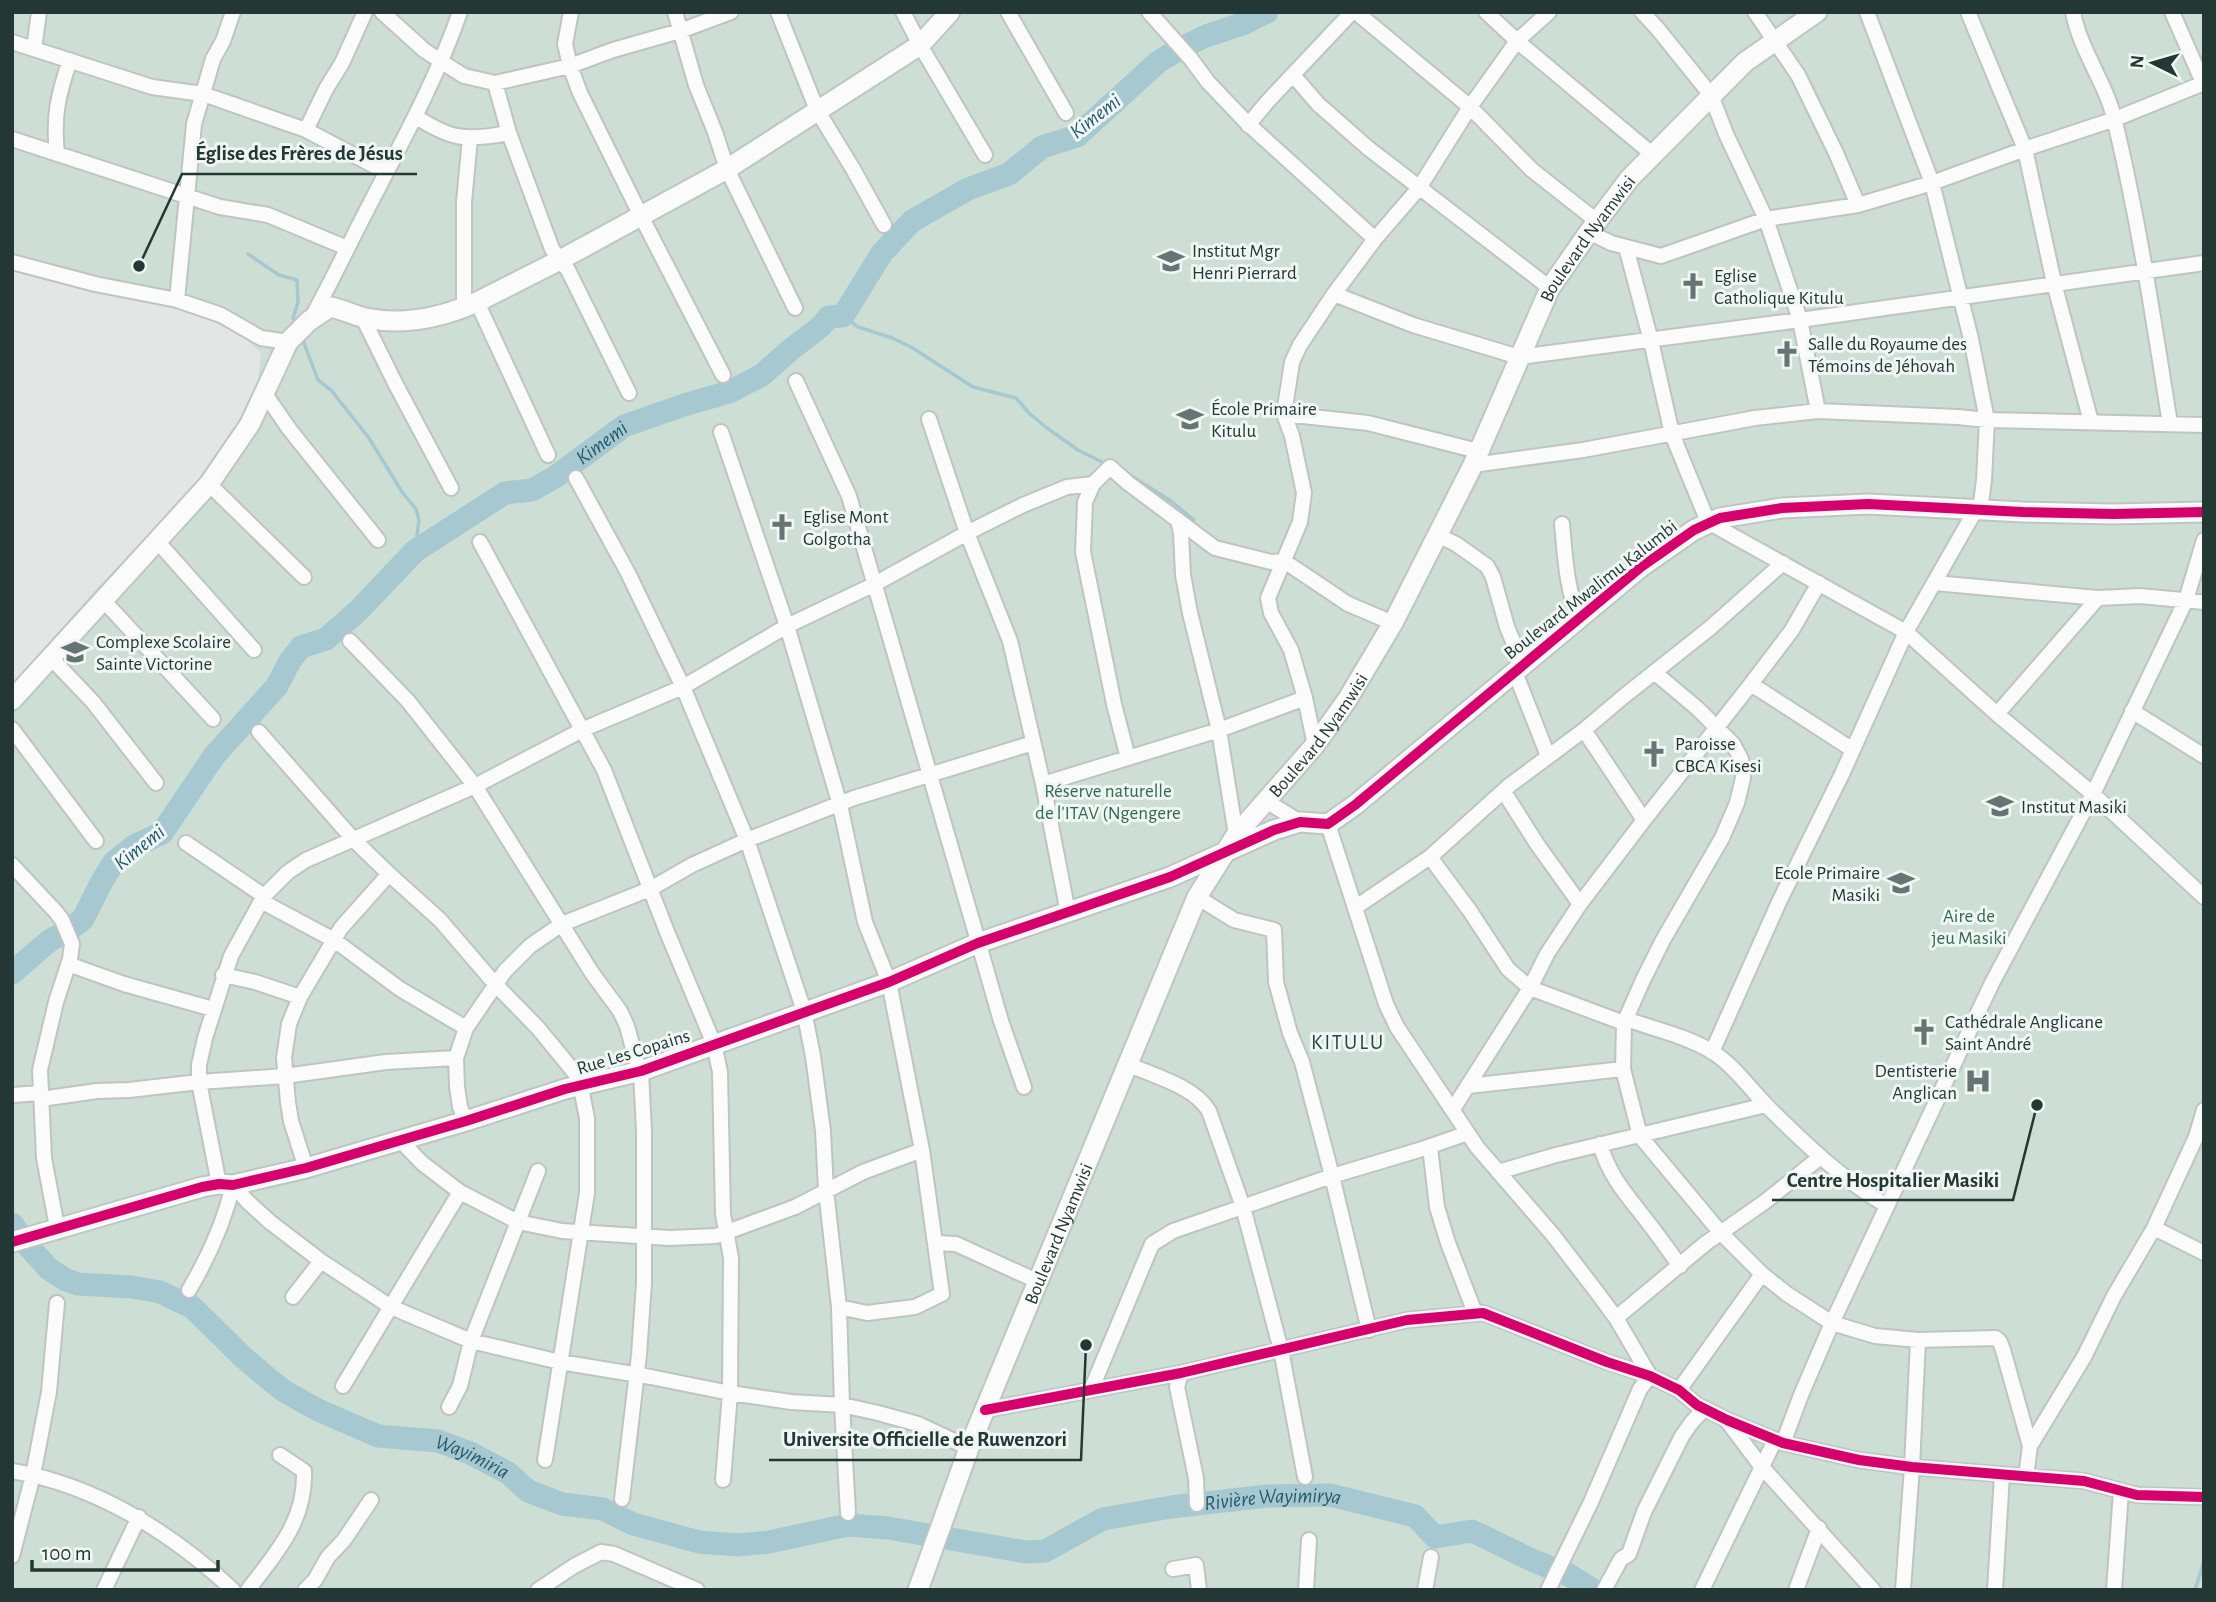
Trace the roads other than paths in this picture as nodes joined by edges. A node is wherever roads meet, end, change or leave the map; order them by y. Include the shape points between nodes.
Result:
1 (38, 12) edge
2 (233, 12) edge
3 (365, 12) edge
4 (382, 12) edge
5 (460, 12) edge
6 (571, 12) edge
7 (676, 12) edge
8 (730, 12) edge
9 (778, 12) edge
10 (903, 12) edge
11 (950, 12) edge
12 (1008, 12) edge
13 (1149, 12) edge
14 (1354, 12) edge
15 (1486, 12) edge
16 (1549, 12) edge
17 (1642, 12) edge
18 (1755, 12) edge
19 (1817, 12) edge
20 (1867, 12) edge
21 (1968, 12) edge
22 (2073, 12) edge
23 (2172, 12) edge
24 (680, 31) junction
25 (1775, 40) junction
26 (1517, 41) junction
27 (12, 42) edge
28 (920, 45) junction
29 (34, 49) junction
30 (70, 60) junction
31 (442, 62) junction
32 (570, 66) junction
33 (1293, 75) junction
34 (495, 83) junction
35 (2204, 83) edge
36 (203, 94) junction
37 (1712, 95) junction
38 (1470, 107) junction
39 (817, 110) junction
40 (1066, 113) dead end
41 (415, 116) junction
42 (2115, 119) junction
43 (1248, 125) junction
44 (306, 131) junction
45 (509, 133) junction
46 (470, 138) junction
47 (12, 139) edge
48 (2025, 149) junction
49 (57, 153) junction
50 (1652, 154) junction
51 (985, 155) dead end
52 (727, 169) junction
53 (386, 172) junction
54 (1932, 183) junction
55 (1419, 188) junction
56 (188, 197) junction
57 (1858, 205) junction
58 (641, 216) junction
59 (1766, 219) junction
60 (884, 225) dead end
61 (1594, 227) junction
62 (1375, 239) junction
63 (1626, 247) junction
64 (346, 248) junction
65 (560, 260) junction
66 (12, 262) edge
67 (2204, 263) edge
68 (2146, 272) junction
69 (2054, 283) junction
70 (1550, 288) junction
71 (1334, 294) junction
72 (1961, 296) junction
73 (177, 300) junction
74 (471, 305) junction
75 (795, 309) dead end
76 (363, 318) junction
77 (1800, 320) junction
78 (309, 321) junction
79 (1651, 341) junction
80 (288, 342) junction
81 (1519, 357) junction
82 (723, 375) dead end
83 (796, 381) dead end
84 (629, 393) dead end
85 (265, 394) junction
86 (1818, 411) junction
87 (1284, 414) junction
88 (929, 419) dead end
89 (1987, 420) junction
90 (2091, 422) junction
91 (2170, 424) junction
92 (2204, 425) edge
93 (721, 432) dead end
94 (1672, 434) junction
95 (548, 455) dead end
96 (1476, 458) junction
97 (576, 478) dead end
98 (209, 484) junction
99 (1093, 484) junction
100 (451, 488) dead end
101 (1978, 511) junction
102 (2204, 512) edge
103 (1178, 520) junction
104 (1708, 523) junction
105 (1562, 524) dead end
106 (967, 533) junction
107 (1439, 536) junction
108 (378, 540) dead end
109 (2204, 540) edge
110 (157, 541) junction
111 (480, 542) dead end
112 (1284, 561) junction
113 (1783, 563) junction
114 (304, 577) dead end
115 (1819, 583) junction
116 (1935, 583) junction
117 (873, 585) junction
118 (2098, 598) junction
119 (2186, 600) junction
120 (104, 601) junction
121 (2204, 602) edge
122 (1580, 618) junction
123 (1393, 624) junction
124 (787, 626) junction
125 (1906, 632) junction
126 (350, 641) dead end
127 (254, 650) dead end
128 (52, 659) junction
129 (1519, 669) junction
130 (1654, 672) junction
131 (1751, 684) junction
132 (683, 687) junction
133 (1305, 698) junction
134 (12, 700) edge
135 (2132, 711) junction
136 (1997, 714) junction
137 (213, 719) dead end
138 (1717, 727) junction
139 (12, 729) edge
140 (584, 729) junction
141 (1219, 730) junction
142 (1584, 730) junction
143 (259, 732) dead end
144 (1033, 743) junction
145 (1315, 744) junction
146 (1853, 750) junction
147 (1548, 756) junction
148 (2204, 756) edge
149 (1128, 758) junction
150 (929, 776) junction
151 (156, 783) dead end
152 (1043, 784) junction
153 (475, 786) junction
154 (1504, 792) junction
155 (2093, 794) junction
156 (1266, 800) junction
157 (840, 804) junction
158 (1644, 820) junction
159 (1300, 822) junction
160 (1328, 824) junction
161 (1236, 835) junction
162 (353, 839) junction
163 (747, 840) junction
164 (96, 841) dead end
165 (186, 844) dead end
166 (1222, 855) junction
167 (1430, 857) junction
168 (12, 865) edge
169 (389, 874) junction
170 (650, 889) junction
171 (1197, 897) junction
172 (2204, 897) edge
173 (262, 898) junction
174 (1580, 904) junction
175 (1356, 906) junction
176 (1068, 913) junction
177 (562, 924) junction
178 (334, 940) junction
179 (978, 943) junction
180 (68, 964) junction
181 (223, 975) junction
182 (889, 982) junction
183 (495, 984) junction
184 (1530, 988) junction
185 (300, 997) junction
186 (213, 1009) junction
187 (804, 1011) junction
188 (1625, 1021) junction
189 (466, 1028) junction
190 (714, 1044) junction
191 (1712, 1052) junction
192 (456, 1058) junction
193 (1127, 1064) junction
194 (1623, 1069) junction
195 (640, 1071) junction
196 (285, 1076) junction
197 (199, 1082) junction
198 (582, 1085) junction
199 (1468, 1086) junction
200 (1024, 1087) dead end
201 (12, 1096) edge
202 (41, 1096) junction
203 (1766, 1105) junction
204 (1453, 1110) junction
205 (2204, 1110) edge
206 (466, 1121) junction
207 (1468, 1133) junction
208 (1640, 1136) junction
209 (2200, 1138) edge
210 (400, 1140) junction
211 (1601, 1144) junction
212 (1430, 1147) junction
213 (922, 1150) junction
214 (1819, 1158) junction
215 (306, 1167) junction
216 (538, 1171) dead end
217 (1498, 1172) junction
218 (1332, 1176) junction
219 (226, 1184) junction
220 (826, 1190) junction
221 (460, 1192) junction
222 (1887, 1206) junction
223 (1243, 1207) junction
224 (518, 1222) junction
225 (2154, 1228) junction
226 (48, 1231) junction
227 (727, 1231) junction
228 (581, 1233) junction
229 (1720, 1233) junction
230 (645, 1238) junction
231 (13, 1242) edge
232 (936, 1243) junction
233 (2204, 1253) edge
234 (321, 1261) junction
235 (1680, 1266) junction
236 (1762, 1274) junction
237 (1037, 1281) junction
238 (190, 1290) dead end
239 (293, 1297) dead end
240 (57, 1303) dead end
241 (391, 1307) junction
242 (839, 1307) junction
243 (1465, 1314) junction
244 (1616, 1318) junction
245 (1832, 1324) junction
246 (1369, 1330) junction
247 (1918, 1340) junction
248 (471, 1341) junction
249 (1281, 1350) junction
250 (560, 1362) junction
251 (1181, 1373) junction
252 (637, 1374) junction
253 (1650, 1376) junction
254 (342, 1386) dead end
255 (1679, 1390) junction
256 (1091, 1391) junction
257 (730, 1393) junction
258 (842, 1405) junction
259 (449, 1407) dead end
260 (1704, 1409) junction
261 (985, 1410) junction
262 (1727, 1420) junction
263 (1779, 1441) junction
264 (2030, 1446) junction
265 (969, 1448) junction
266 (280, 1455) dead end
267 (545, 1460) dead end
268 (1762, 1466) junction
269 (1912, 1467) junction
270 (12, 1471) edge
271 (33, 1475) junction
272 (2002, 1475) junction
273 (1305, 1477) dead end
274 (2026, 1477) junction
275 (723, 1480) dead end
276 (2121, 1491) junction
277 (2204, 1497) edge
278 (622, 1499) dead end
279 (371, 1500) dead end
280 (1197, 1504) dead end
281 (848, 1513) dead end
282 (139, 1517) junction
283 (1819, 1528) junction
284 (1309, 1540) dead end
285 (12, 1556) edge
286 (1431, 1557) dead end
287 (1173, 1569) dead end
288 (216, 1584) edge
289 (1550, 1587) edge
290 (104, 1590) edge
291 (233, 1590) edge
292 (248, 1590) edge
293 (305, 1590) edge
294 (538, 1590) edge
295 (697, 1590) edge
296 (918, 1590) edge
297 (1199, 1590) edge
298 (1306, 1590) edge
299 (1425, 1590) edge
300 (1604, 1590) edge
301 (1702, 1590) edge
302 (1796, 1590) edge
303 (1873, 1590) edge
304 (1904, 1590) edge
305 (1995, 1590) edge
306 (2114, 1590) edge

1 - 29 street
2 - 36 street
3 - 44 street
4 - 31 street
5 - 31 street
6 - 32 street via 565,44
7 - 24 street
8 - 24 street
9 - 39 street
10 - 28 street
11 - 28 street
12 - 40 street
13 - 43 street
14 - 33 street
14 - 38 street
15 - 26 street
16 - 26 street
17 - 37 street
18 - 25 street
19 - 25 street, Boulevard Nyamwisi
20 - 54 street
21 - 48 street
22 - 42 street
23 - 35 street
24 - 32 street
24 - 52 street
25 - 37 street, Boulevard Nyamwisi
25 - 57 street via 1798,75
26 - 38 street
26 - 50 street
27 - 29 street
28 - 39 street
28 - 51 street
29 - 30 street
30 - 36 street via 152,87
30 - 49 street via 55,111
31 - 34 street via 464,76
31 - 41 street
32 - 34 street
32 - 58 street
33 - 43 street
33 - 55 street via 1318,104
34 - 45 street
35 - 42 street
36 - 44 street
36 - 56 street via 194,124
37 - 50 street, Boulevard Nyamwisi
37 - 59 street
38 - 55 street
38 - 61 street
39 - 52 street
39 - 60 street
41 - 46 street via 445,135
41 - 53 street
42 - 48 street
42 - 68 street
43 - 62 street
44 - 53 street
45 - 46 street
45 - 65 street
46 - 74 street via 464,202
47 - 49 street
48 - 54 street
48 - 69 street
49 - 56 street
50 - 61 street, Boulevard Nyamwisi
52 - 58 street
52 - 75 street
53 - 64 street
54 - 57 street
54 - 72 street
55 - 62 street
55 - 70 street
56 - 64 street via 268,215
56 - 73 street
57 - 59 street
58 - 65 street
58 - 82 street
59 - 63 street via 1661,256
59 - 77 street
61 - 63 street via 1611,243
61 - 70 street, Boulevard Nyamwisi
62 - 71 street
63 - 79 street
64 - 78 street
65 - 74 street
65 - 84 street
66 - 73 street
67 - 68 street
68 - 69 street
68 - 91 street
69 - 72 street
69 - 90 street
70 - 81 street, Boulevard Nyamwisi
71 - 81 street via 1413,325
71 - 87 street via 1300,345
72 - 77 street
72 - 89 street
73 - 80 street via 221,315 261,338
74 - 76 street via 425,319
74 - 95 street
76 - 78 street via 330,307
76 - 100 street
77 - 79 street
77 - 86 street
78 - 80 street
79 - 81 street
79 - 94 street
80 - 85 street
81 - 96 street, Boulevard Nyamwisi
83 - 117 street via 849,496
85 - 98 street
85 - 108 street
86 - 89 street
86 - 94 street
87 - 96 street via 1368,423
87 - 112 street via 1304,492 1300,522
88 - 106 street
89 - 90 street
89 - 101 street
90 - 91 street
91 - 92 street
93 - 124 street
94 - 96 street via 1583,450
94 - 104 street
96 - 107 street, Boulevard Nyamwisi
97 - 132 street
98 - 110 street
98 - 114 street
99 - 103 street via 1111,467
99 - 106 street via 1067,486
99 - 149 street via 1085,502 1083,552
101 - 102 street, Boulevard Mwalimu Kalumbi
101 - 104 street, Boulevard Mwalimu Kalumbi via 1856,504 1782,508
101 - 116 street
103 - 112 street via 1214,548
103 - 141 street via 1190,613
104 - 113 street
104 - 122 street, Boulevard Mwalimu Kalumbi via 1668,547
105 - 122 street
106 - 117 street
106 - 144 street via 1010,641
107 - 123 street, Boulevard Nyamwisi
107 - 129 street via 1487,566
109 - 119 street
110 - 120 street
110 - 127 street
111 - 140 street
112 - 123 street via 1348,604
112 - 133 street via 1268,598 1291,650
113 - 115 street
113 - 130 street
115 - 125 street
115 - 131 street
116 - 118 street
116 - 125 street
117 - 124 street
117 - 150 street
118 - 119 street
118 - 136 street
119 - 121 street
119 - 135 street
120 - 128 street
120 - 137 street
122 - 129 street, Boulevard Mwalimu Kalumbi
123 - 145 street, Boulevard Nyamwisi
124 - 132 street
124 - 157 street
125 - 136 street
125 - 146 street
126 - 153 street via 408,701
128 - 134 street
128 - 151 street via 93,702
129 - 147 street
129 - 160 street, Boulevard Mwalimu Kalumbi
130 - 138 street
130 - 142 street
131 - 138 street
131 - 146 street
132 - 140 street
132 - 163 street
133 - 141 street
133 - 145 street
135 - 148 street
135 - 155 street
136 - 155 street
138 - 158 street
138 - 188 street via 1741,759 1743,778 1737,803
139 - 164 street
140 - 153 street
140 - 170 street via 626,821
141 - 149 street
141 - 161 street
142 - 147 street
142 - 158 street
143 - 162 street
144 - 150 street
144 - 152 street
145 - 156 street, Boulevard Nyamwisi
146 - 191 street
147 - 154 street
149 - 152 street
150 - 157 street
150 - 179 street
152 - 176 street
153 - 162 street
153 - 177 street
154 - 167 street
154 - 174 street
155 - 172 street
155 - 222 street via 1992,983
156 - 159 street
156 - 161 street, Boulevard Nyamwisi
157 - 163 street
157 - 182 street via 864,922
158 - 174 street
159 - 160 street
159 - 166 street
160 - 175 street
161 - 166 street, Boulevard Nyamwisi
162 - 169 street
162 - 173 street via 306,860
163 - 170 street
163 - 187 street
165 - 173 street
166 - 171 street, Boulevard Nyamwisi
166 - 176 street, Rue Les Copains
167 - 175 street
167 - 184 street via 1508,969
168 - 180 street via 62,920 72,944
169 - 178 street
169 - 183 street via 440,920
170 - 177 street
170 - 190 street
171 - 193 street, Boulevard Nyamwisi
171 - 218 street via 1234,920 1274,930 1276,982
173 - 178 street
173 - 181 street
174 - 184 street
175 - 204 street via 1397,1027
176 - 179 street, Rue Les Copains
177 - 183 street via 519,956
177 - 195 street via 627,1026
178 - 185 street
178 - 189 street via 400,989
179 - 182 street, Rue Les Copains
179 - 200 street
180 - 186 street
180 - 202 street via 40,1070
181 - 185 street
181 - 186 street
182 - 187 street, Rue Les Copains
182 - 213 street
183 - 189 street
183 - 198 street via 560,1053
184 - 188 street
184 - 199 street
185 - 196 street via 289,1024
186 - 197 street
187 - 190 street, Rue Les Copains
187 - 220 street via 823,1131
188 - 191 street
188 - 194 street
189 - 192 street
190 - 195 street, Rue Les Copains
190 - 227 street via 720,1072
191 - 203 street
192 - 196 street
192 - 206 street via 460,1107
193 - 223 street via 1203,1101
193 - 237 street, Boulevard Nyamwisi
194 - 199 street
194 - 208 street
195 - 198 street, Rue Les Copains
195 - 230 street
196 - 197 street
196 - 215 street via 291,1121
197 - 202 street
197 - 219 street
198 - 206 street, Rue Les Copains
198 - 228 street via 588,1142
199 - 204 street
201 - 202 street
202 - 226 street
203 - 208 street
203 - 214 street
204 - 207 street
205 - 209 street
206 - 210 street, Rue Les Copains
207 - 212 street
207 - 217 street
208 - 211 street
208 - 229 street
209 - 225 street
210 - 215 street, Rue Les Copains
210 - 221 street
211 - 217 street
211 - 235 street via 1621,1190
212 - 218 street
212 - 243 street via 1437,1206
213 - 220 street
213 - 232 street
214 - 222 street
214 - 229 street
215 - 219 street, Rue Les Copains
216 - 224 street
217 - 244 street
218 - 223 street
218 - 246 street
219 - 226 street, Rue Les Copains via 189,1190
219 - 234 street
219 - 238 street via 226,1213
220 - 227 street via 795,1207
220 - 242 street
221 - 224 street
221 - 241 street
222 - 245 street
223 - 249 street
223 - 256 street via 1173,1231 1152,1244
224 - 228 street
224 - 248 street
225 - 233 street
225 - 264 street
226 - 231 street, Rue Les Copains
227 - 230 street via 703,1238
227 - 257 street
228 - 230 street
228 - 250 street
229 - 235 street
229 - 236 street
230 - 252 street
232 - 237 street via 957,1244
232 - 242 street via 942,1294 915,1307 866,1313
234 - 239 street
234 - 241 street
235 - 244 street
236 - 245 street
236 - 255 street
237 - 261 street, Boulevard Nyamwisi
240 - 271 street via 49,1392
241 - 248 street
241 - 254 street
242 - 258 street
243 - 246 street via 1407,1320
243 - 253 street via 1483,1313
244 - 253 street
245 - 247 street via 1875,1336
245 - 263 street
246 - 249 street
247 - 264 street via 1996,1338
247 - 269 street
248 - 250 street
248 - 259 street via 460,1386
249 - 251 street
249 - 273 street
250 - 252 street
250 - 267 street
251 - 256 street
251 - 280 street via 1177,1387
252 - 257 street
252 - 278 street
253 - 255 street
253 - 289 street
255 - 260 street
256 - 261 street
257 - 258 street
257 - 275 street
258 - 265 street via 918,1424
258 - 281 street
260 - 262 street
260 - 300 street via 1682,1436 1644,1512 1629,1554 1621,1559
261 - 265 street, Boulevard Nyamwisi
262 - 263 street
262 - 268 street
263 - 268 street
263 - 269 street
264 - 274 street
265 - 296 street, Boulevard Nyamwisi
266 - 292 street via 303,1471 303,1499 279,1548
268 - 283 street
268 - 301 street
269 - 272 street
269 - 304 street
270 - 271 street
271 - 282 street
271 - 285 street
272 - 274 street
272 - 305 street
274 - 276 street via 2084,1481
276 - 277 street
276 - 306 street
279 - 293 street
282 - 288 street
282 - 290 street
283 - 302 street
283 - 303 street
284 - 298 street
286 - 299 street
287 - 297 street via 1196,1565
288 - 291 street
294 - 295 street via 600,1552

